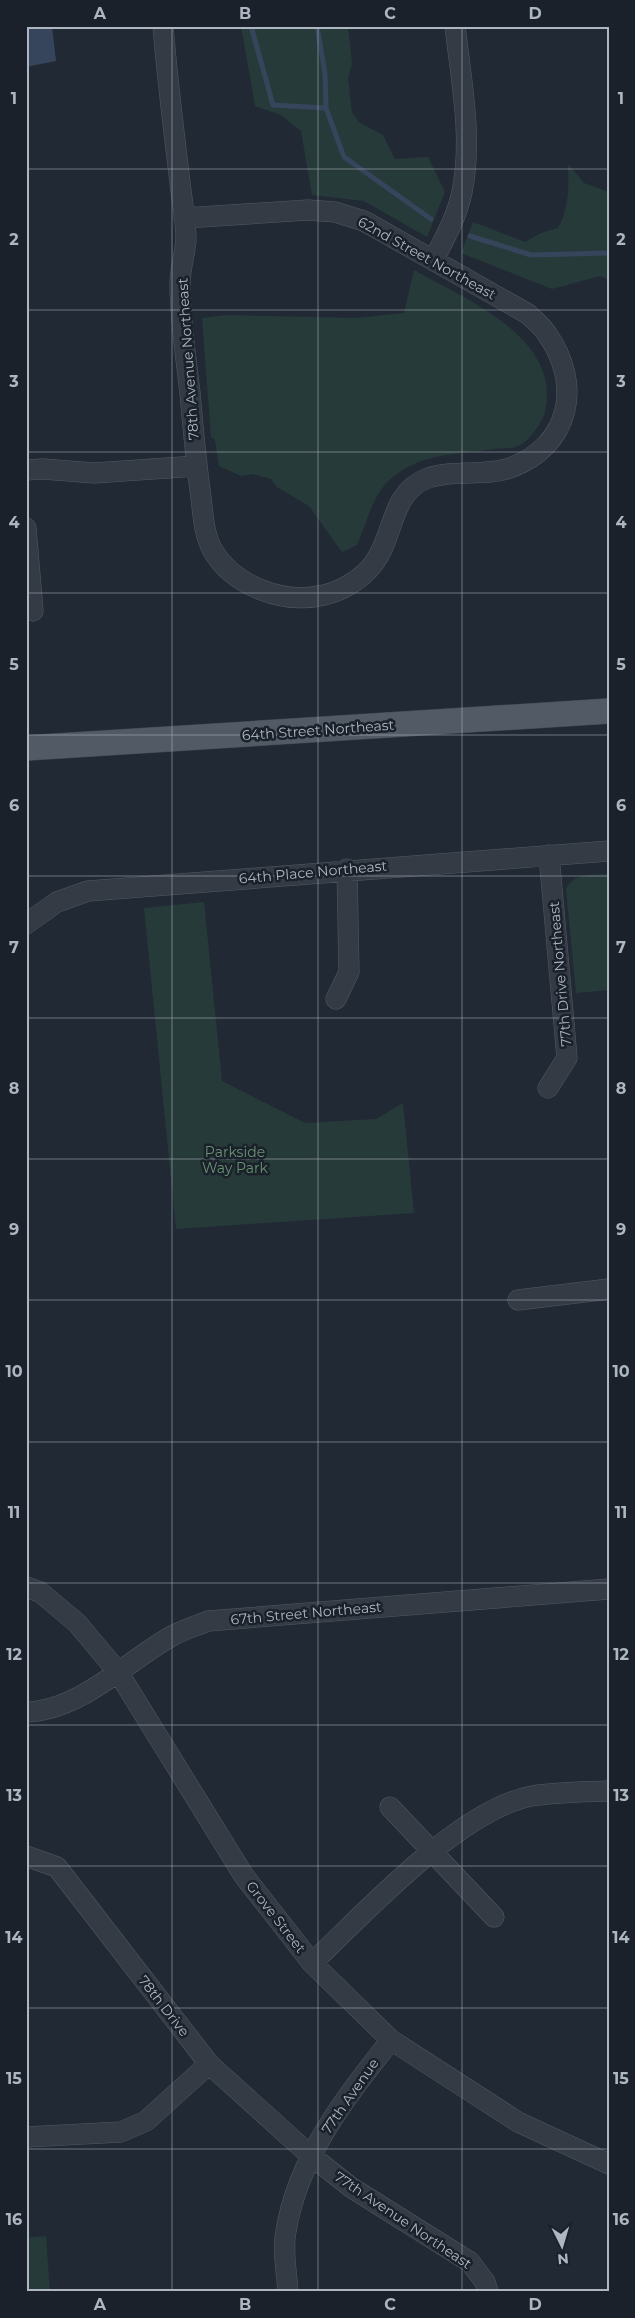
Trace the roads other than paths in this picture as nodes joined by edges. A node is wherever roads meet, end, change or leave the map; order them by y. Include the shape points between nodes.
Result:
1 (162, 26) edge
2 (455, 26) edge
3 (184, 218) junction
4 (434, 259) junction
5 (197, 466) junction
6 (26, 470) edge
7 (26, 528) edge
8 (225, 567) joint
9 (33, 611) dead end
10 (609, 711) edge
11 (26, 748) edge
12 (609, 851) edge
13 (549, 855) junction
14 (347, 869) junction
15 (26, 924) edge
16 (336, 1000) dead end
17 (548, 1088) dead end
18 (609, 1289) edge
19 (518, 1300) dead end
20 (26, 1586) edge
21 (609, 1589) edge
22 (118, 1672) junction
23 (26, 1712) edge
24 (609, 1791) edge
25 (390, 1807) dead end
26 (431, 1851) junction
27 (26, 1856) edge
28 (494, 1917) dead end
29 (312, 1963) junction
30 (391, 2040) junction
31 (209, 2064) junction
32 (26, 2137) edge
33 (310, 2154) junction
34 (609, 2164) edge
35 (288, 2292) edge
36 (488, 2292) edge

1 - 3 street, 78th Avenue Northeast
2 - 4 street via 467,159 462,193 452,223
3 - 4 street, 62nd Street Northeast via 308,210 335,212 364,221
3 - 5 street, 78th Avenue Northeast via 186,241 180,282
4 - 8 street, 62nd Street Northeast via 528,314 547,334 564,368 567,395 563,418 554,440 532,458 507,469 445,473 410,488 399,503 374,563 353,583 324,595 274,594 251,585
5 - 6 street via 94,473
5 - 8 street, 78th Avenue Northeast via 204,524 211,548
7 - 9 street
10 - 11 main road, 64th Street Northeast
12 - 13 street, 64th Place Northeast
13 - 14 street, 64th Place Northeast
13 - 17 street, 77th Drive Northeast via 567,1058
14 - 15 street, 64th Place Northeast via 88,891 58,902
14 - 16 street via 350,972
18 - 19 street
20 - 22 street, Grove Street via 40,1592 77,1623
21 - 22 street, 67th Street Northeast via 208,1621 173,1636
22 - 23 street, 67th Street Northeast via 69,1702
22 - 29 street, Grove Street via 244,1876
24 - 26 street via 531,1796 493,1810
25 - 26 street
26 - 28 street
26 - 29 street
27 - 31 street, 78th Drive via 57,1867
29 - 30 street, Grove Street
30 - 33 street, 77th Avenue via 339,2108
30 - 34 street, Grove Street via 518,2122
31 - 32 street via 146,2121 121,2132
31 - 33 street, 78th Drive
33 - 35 street, 77th Avenue via 285,2232
33 - 36 street, 77th Avenue Northeast via 352,2188 470,2262 485,2282

